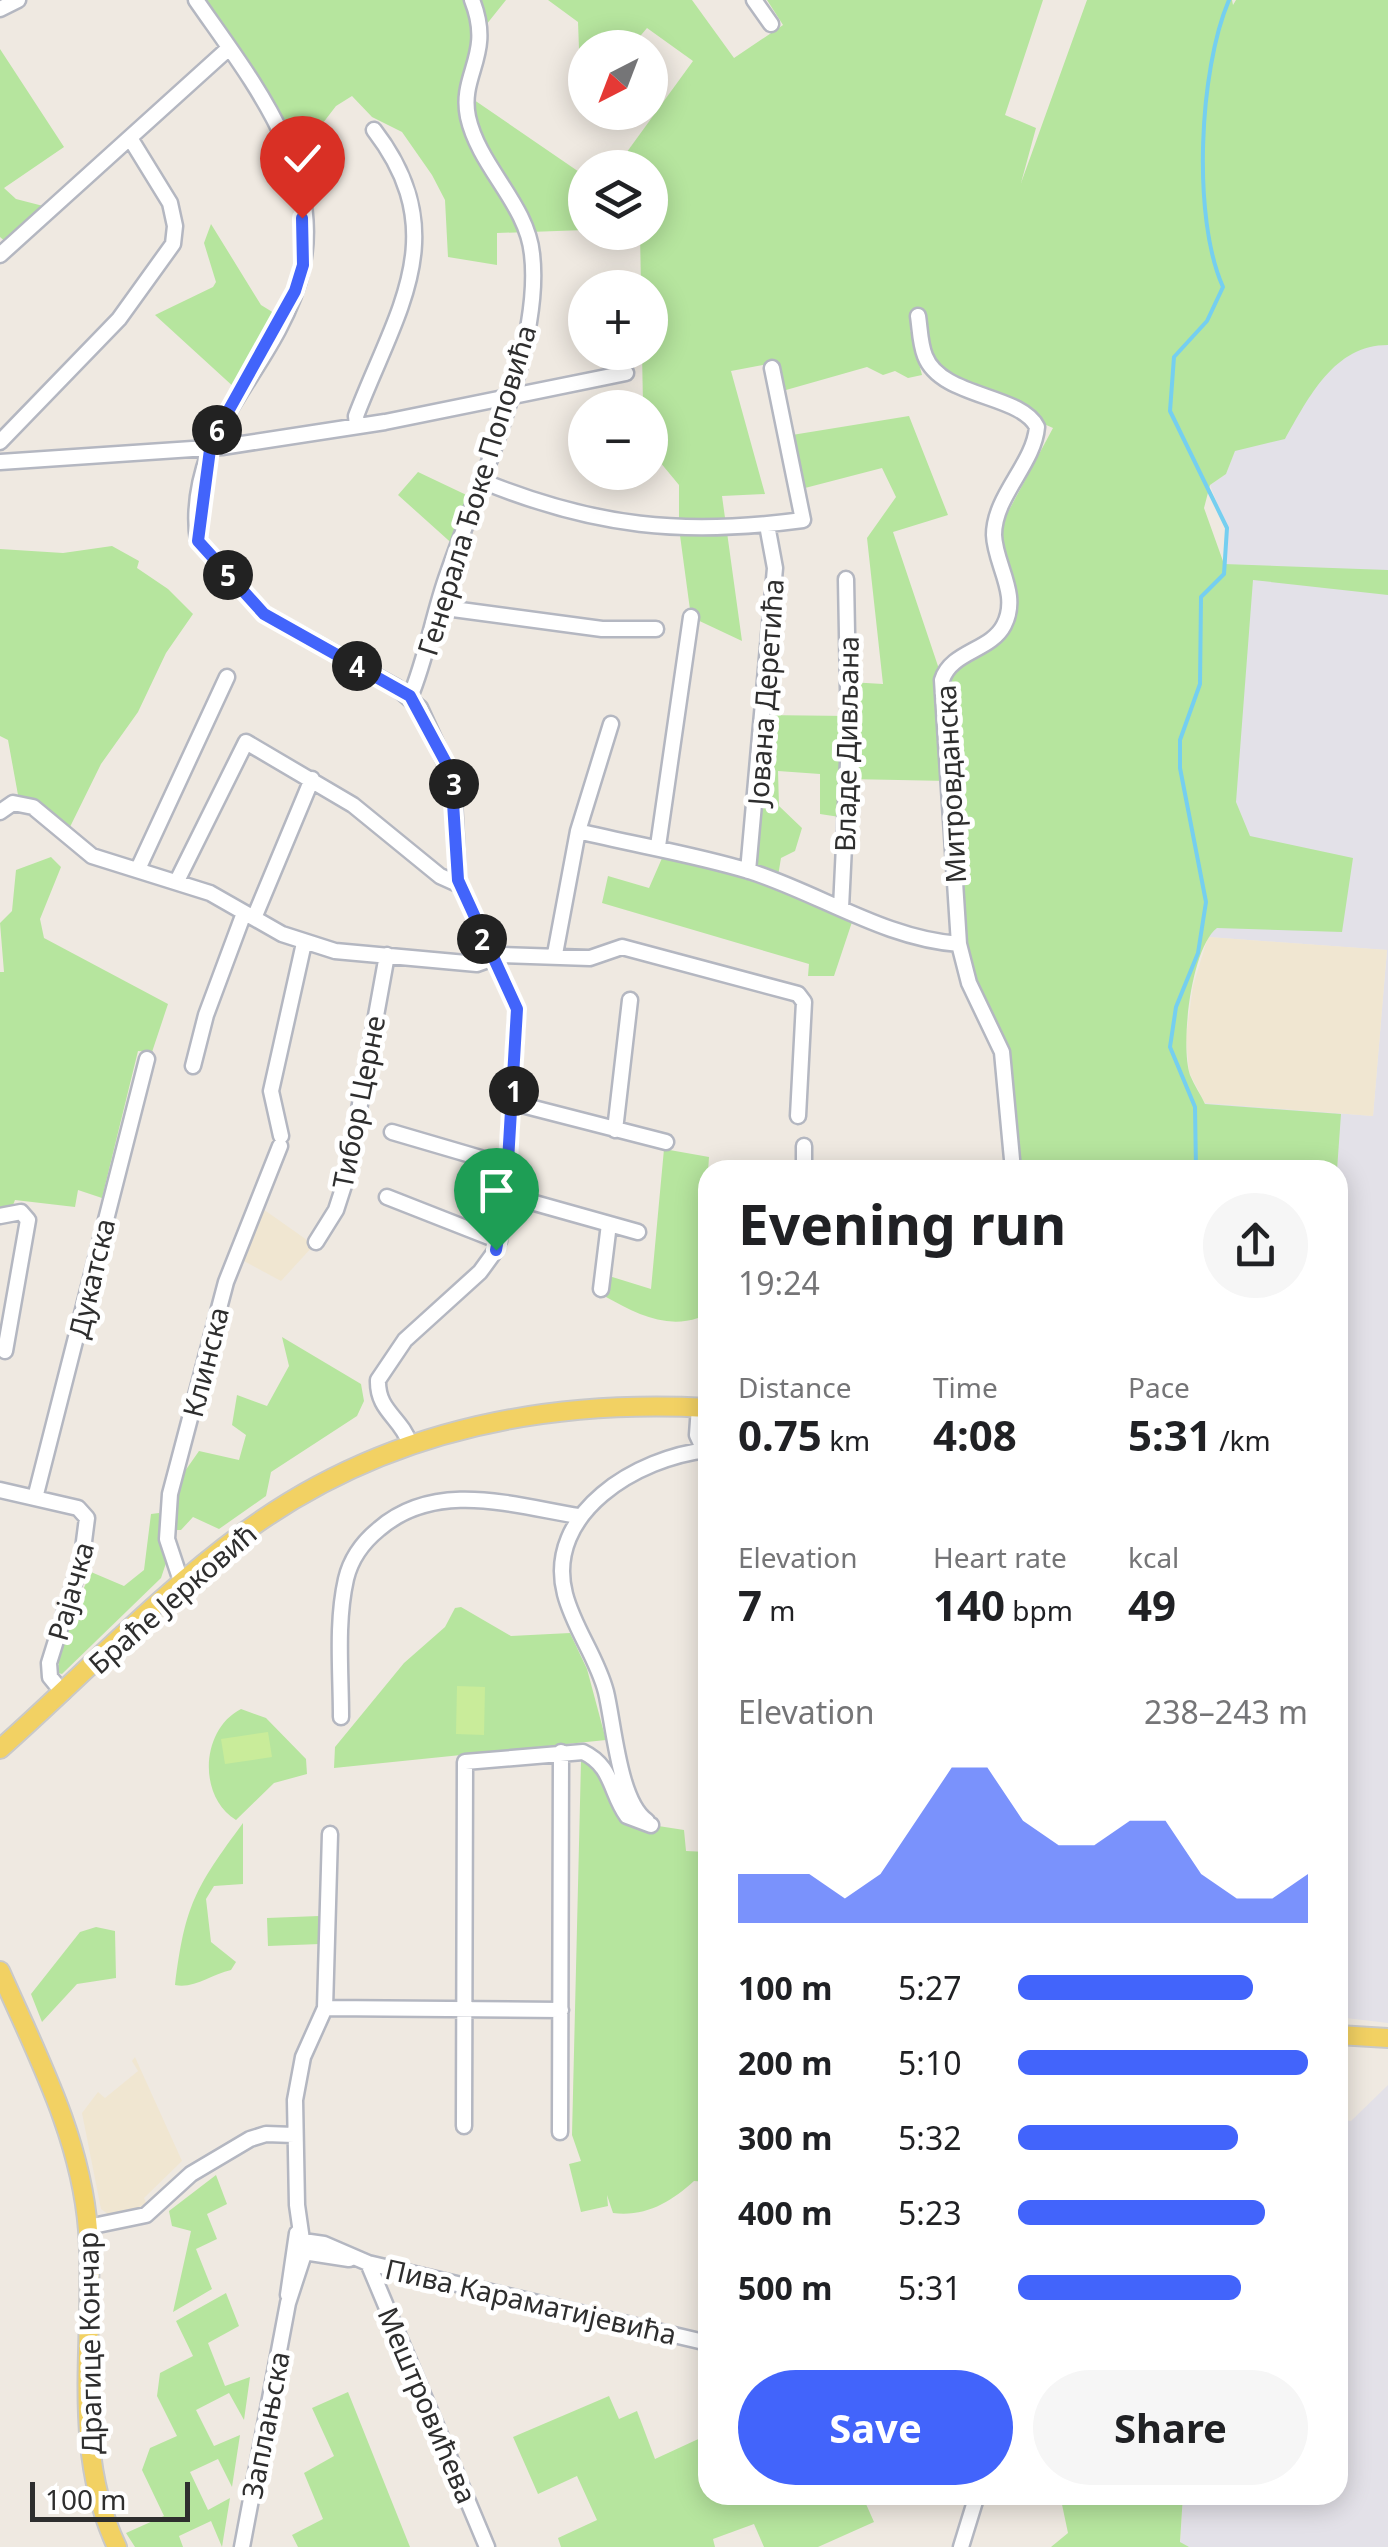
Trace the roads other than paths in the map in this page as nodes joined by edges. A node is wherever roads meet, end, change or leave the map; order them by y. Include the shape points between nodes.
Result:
1 (18, 0) edge
2 (196, 0) edge
3 (472, 0) edge
4 (754, 0) edge
5 (0, 9) edge
6 (771, 24) dead end
7 (229, 48) junction
8 (374, 130) dead end
9 (130, 138) junction
10 (0, 255) edge
11 (918, 316) dead end
12 (772, 368) dead end
13 (626, 373) dead end
14 (508, 396) junction
15 (357, 426) junction
16 (0, 442) edge
17 (208, 449) junction
18 (0, 462) edge
19 (482, 481) junction
20 (767, 525) junction
21 (846, 579) dead end
22 (438, 607) junction
23 (691, 618) dead end
24 (656, 629) dead end
25 (227, 677) dead end
26 (410, 696) junction
27 (611, 724) dead end
28 (312, 779) junction
29 (0, 812) edge
30 (578, 831) junction
31 (658, 846) junction
32 (138, 868) junction
33 (748, 871) junction
34 (178, 881) junction
35 (460, 885) junction
36 (841, 908) junction
37 (249, 915) junction
38 (304, 943) junction
39 (959, 944) junction
40 (555, 954) junction
41 (386, 955) junction
42 (492, 958) junction
43 (630, 1000) dead end
44 (148, 1059) dead end
45 (193, 1066) dead end
46 (514, 1103) junction
47 (798, 1116) dead end
48 (615, 1130) junction
49 (392, 1132) dead end
50 (666, 1142) dead end
51 (804, 1146) dead end
52 (804, 1160) edge
53 (1012, 1160) edge
54 (508, 1166) junction
55 (506, 1195) junction
56 (387, 1197) dead end
57 (0, 1216) edge
58 (609, 1224) junction
59 (638, 1232) dead end
60 (500, 1241) junction
61 (316, 1242) dead end
62 (601, 1289) dead end
63 (5, 1351) dead end
64 (698, 1408) edge
65 (410, 1444) junction
66 (698, 1453) edge
67 (0, 1490) edge
68 (35, 1498) junction
69 (578, 1516) junction
70 (182, 1584) junction
71 (63, 1693) junction
72 (341, 1717) dead end
73 (0, 1749) edge
74 (561, 1752) junction
75 (330, 1834) dead end
76 (0, 1971) edge
77 (324, 2008) junction
78 (464, 2009) junction
79 (561, 2010) junction
80 (1348, 2036) edge
81 (1388, 2038) edge
82 (464, 2126) dead end
83 (560, 2132) dead end
84 (294, 2135) junction
85 (88, 2227) junction
86 (299, 2242) junction
87 (361, 2261) junction
88 (698, 2341) edge
89 (974, 2505) edge
90 (117, 2547) edge
91 (242, 2547) edge
92 (487, 2547) edge
93 (961, 2547) edge

1 - 5 street
2 - 7 street
3 - 14 street, Генерала Ђоке Поповића via 482,38 468,117 532,253 532,316
4 - 6 street
7 - 9 street
7 - 17 street via 288,146 304,250 284,315
8 - 15 street via 404,176 414,270
9 - 10 street
9 - 16 street via 170,204 173,244 119,319
11 - 39 street, Митровданска via 924,353 936,370 1028,416 1037,427 995,527 1010,602 1006,622 943,675
12 - 20 street via 803,520
13 - 14 street
14 - 15 street
14 - 19 street, Генерала Ђоке Поповића
15 - 17 street
17 - 18 street
17 - 26 street via 197,532 203,551 264,614
19 - 20 street via 548,507 627,522 725,530
19 - 22 street, Генерала Ђоке Поповића
20 - 33 street, Јована Деретића via 774,584
21 - 36 street, Владе Дивљана via 850,729
22 - 24 street via 602,630
22 - 26 street, Генерала Ђоке Поповића
23 - 31 street
25 - 32 street
26 - 35 street via 453,780
27 - 30 street
28 - 34 street via 244,744
28 - 35 street
28 - 37 street
29 - 32 street via 18,803 39,812 85,852
30 - 31 street
30 - 40 street
31 - 33 street
32 - 34 street
33 - 36 street
34 - 37 street
35 - 42 street
36 - 39 street via 914,937
37 - 38 street
37 - 45 street via 206,1014
38 - 41 street
38 - 70 street, Клинска via 271,1091 281,1141 226,1282 170,1494 169,1550
39 - 53 street, Митровданска via 1002,1052
40 - 42 street
40 - 47 street via 590,958 622,948 801,996
41 - 42 street via 477,964
41 - 61 street, Тибор Церне via 347,1176
42 - 46 street via 517,1009
43 - 48 street
44 - 68 street, Дукатска
46 - 48 street
46 - 54 street
48 - 50 street
49 - 54 street
51 - 52 street
54 - 55 street
55 - 58 street
55 - 60 street
56 - 60 street
57 - 63 street via 21,1212 28,1220
58 - 59 street
58 - 62 street
60 - 65 street via 487,1265 418,1326 380,1372 380,1405
64 - 65 main road, Браће Јерковић via 526,1413
65 - 70 main road, Браће Јерковић via 283,1507
66 - 69 street via 614,1486
67 - 68 street, Рајачка
68 - 71 street, Рајачка via 78,1508 88,1526 49,1663 50,1677
69 - 72 street via 458,1498 392,1518 356,1552 349,1568 341,1607
69 - 74 street via 562,1558 564,1590 602,1678 629,1796 651,1824 626,1816 612,1780 592,1756
70 - 71 main road, Браће Јерковић
71 - 73 main road, Браће Јерковић
74 - 78 street via 465,1762
74 - 79 street
75 - 77 street, Заплањска
76 - 85 main road, Драгице Кончар via 53,2088
77 - 78 street
77 - 84 street, Заплањска via 303,2057
78 - 79 street
78 - 82 street
79 - 83 street
80 - 81 main road
84 - 85 street via 258,2135 184,2179 146,2215
84 - 86 street, Заплањска
85 - 90 main road, Драгице Кончар via 88,2442
86 - 87 street, Пива Караматијевића
86 - 91 street, Заплањска
87 - 88 street, Пива Караматијевића
87 - 92 street, Мештровићева
89 - 93 street

